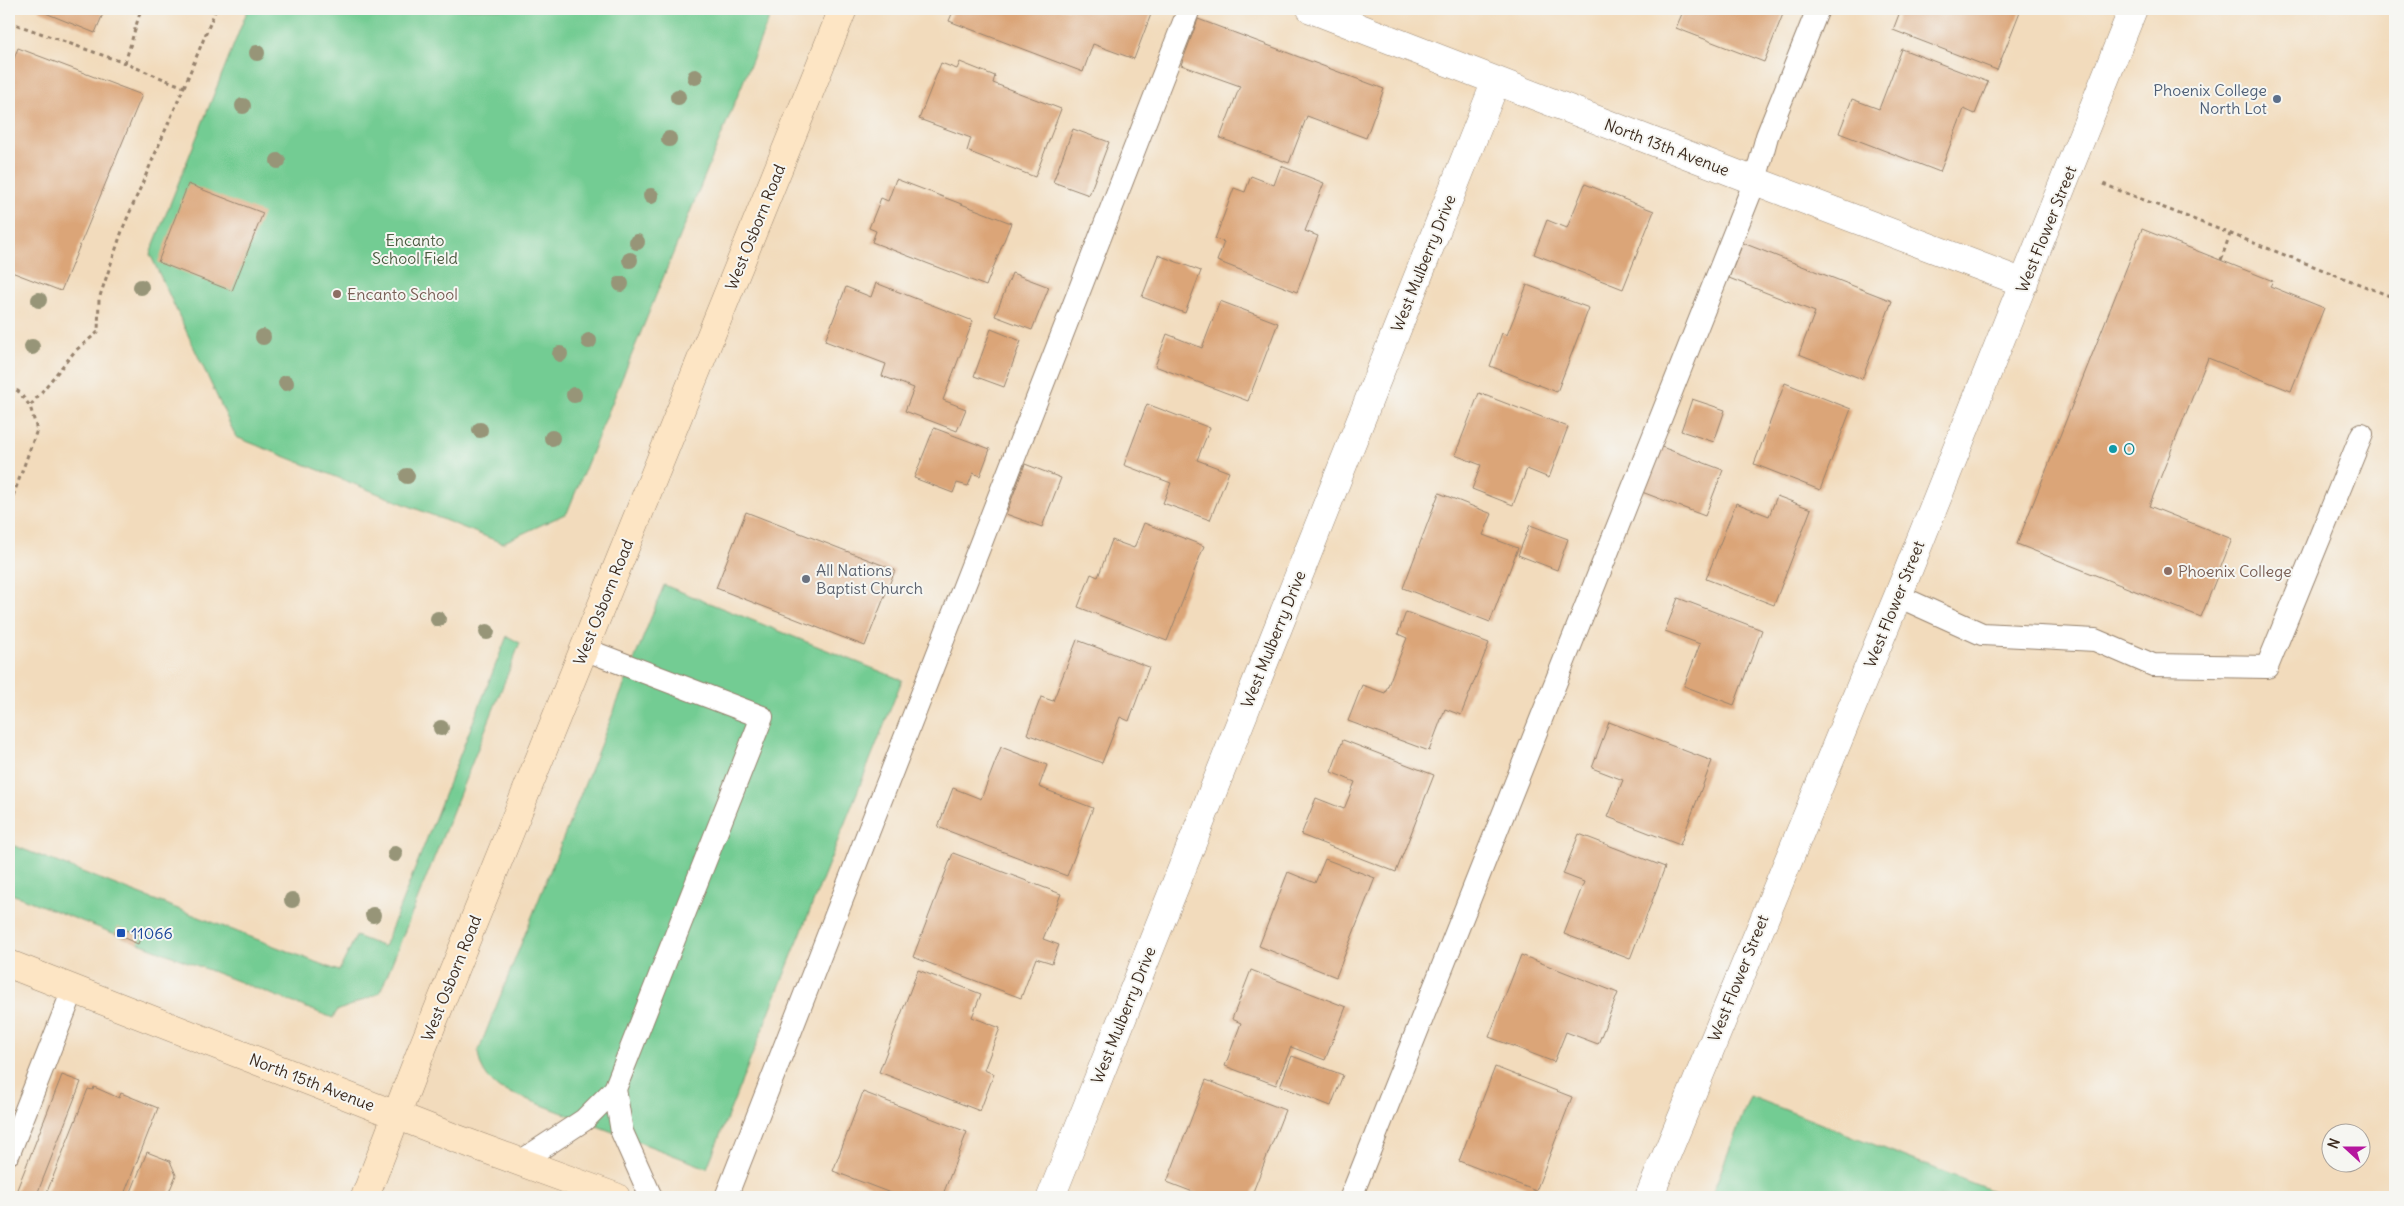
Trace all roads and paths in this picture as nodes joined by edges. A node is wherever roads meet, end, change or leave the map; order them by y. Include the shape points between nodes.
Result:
1 (141, 9) edge
2 (216, 9) edge
3 (843, 9) edge
4 (1189, 9) edge
5 (1311, 9) edge
6 (1818, 9) edge
7 (2134, 9) edge
8 (9, 22) edge
9 (125, 63) junction
10 (1496, 81) junction
11 (184, 87) junction
12 (2069, 171) junction
13 (1755, 181) junction
14 (2230, 234) junction
15 (2221, 260) dead end
16 (2024, 283) junction
17 (2395, 298) edge
18 (9, 387) edge
19 (30, 406) junction
20 (2362, 434) dead end
21 (9, 507) edge
22 (1898, 596) junction
23 (584, 648) junction
24 (9, 964) edge
25 (74, 990) junction
26 (615, 1089) junction
27 (397, 1115) junction
28 (9, 1153) edge
29 (520, 1162) junction
30 (365, 1197) edge
31 (616, 1197) edge
32 (651, 1197) edge
33 (726, 1197) edge
34 (1051, 1197) edge
35 (1351, 1197) edge
36 (1649, 1197) edge

1 - 9 path
2 - 11 path
3 - 23 street, West Osborn Road
4 - 33 lane
5 - 10 street, North 13th Avenue
6 - 13 lane via 1767,136
7 - 12 street, West Flower Street
8 - 9 path
9 - 11 path
10 - 13 street, North 13th Avenue
10 - 34 street, West Mulberry Drive
11 - 19 path via 123,228 99,299 98,332 75,351
12 - 14 path
12 - 16 street, West Flower Street
13 - 16 street, North 13th Avenue
13 - 35 lane
14 - 15 path
14 - 17 path
16 - 22 street, West Flower Street
18 - 19 path via 18,391
19 - 21 path via 37,430
20 - 22 lane via 2267,666 2153,666 2095,640 1982,634
22 - 36 street, West Flower Street
23 - 26 lane via 762,717
23 - 27 street, West Osborn Road
24 - 25 street, North 15th Avenue
25 - 27 street, North 15th Avenue
25 - 28 lane
26 - 29 lane via 584,1120
26 - 32 lane via 622,1132
27 - 29 street, North 15th Avenue
27 - 30 street, West Osborn Road
29 - 31 street, North 15th Avenue

